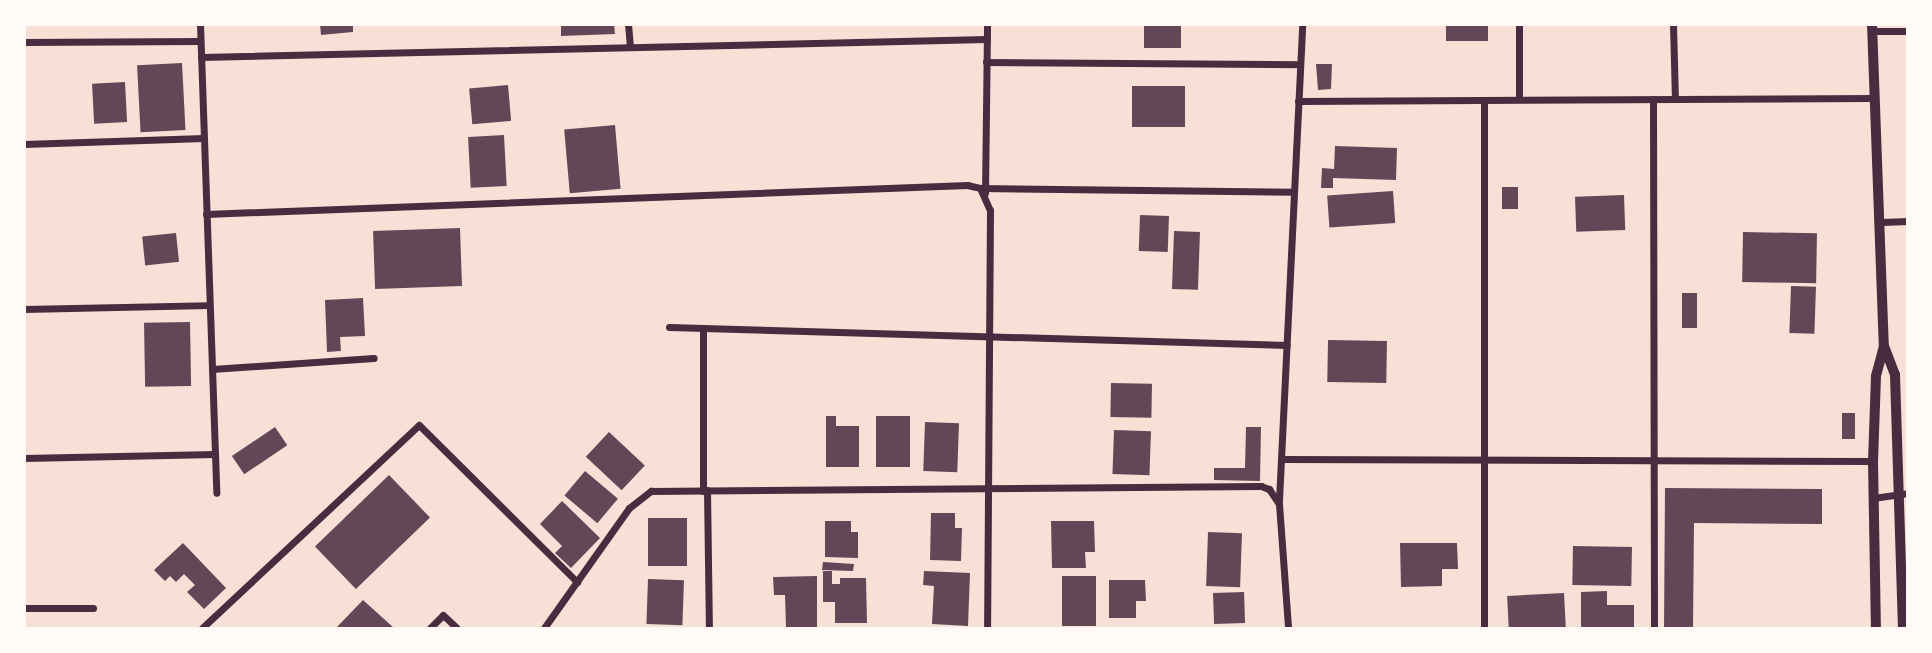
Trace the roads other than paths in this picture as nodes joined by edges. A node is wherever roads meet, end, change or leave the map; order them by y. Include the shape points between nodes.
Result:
1 (200, 24) edge
2 (628, 24) edge
3 (987, 24) edge
4 (1302, 24) edge
5 (1519, 24) edge
6 (1673, 24) edge
7 (1872, 28) edge
8 (1908, 32) edge
9 (987, 38) junction
10 (200, 41) junction
11 (24, 43) edge
12 (630, 47) junction
13 (201, 57) junction
14 (986, 62) junction
15 (1300, 64) junction
16 (1873, 98) junction
17 (1519, 99) junction
18 (1653, 99) junction
19 (1675, 99) junction
20 (1484, 100) junction
21 (1298, 101) junction
22 (204, 138) junction
23 (24, 144) edge
24 (983, 190) junction
25 (1294, 191) junction
26 (206, 214) junction
27 (1882, 222) junction
28 (1908, 222) edge
29 (209, 305) junction
30 (24, 309) edge
31 (669, 327) dead end
32 (703, 328) junction
33 (989, 337) junction
34 (1287, 345) junction
35 (1884, 346) junction
36 (373, 358) dead end
37 (212, 369) junction
38 (215, 454) junction
39 (24, 458) edge
40 (1281, 459) junction
41 (1485, 460) junction
42 (1654, 460) junction
43 (1873, 461) junction
44 (987, 489) junction
45 (705, 491) junction
46 (216, 493) dead end
47 (1905, 493) edge
48 (1873, 498) junction
49 (1279, 504) junction
50 (577, 582) junction
51 (24, 608) edge
52 (93, 608) dead end
53 (202, 628) edge
54 (430, 628) edge
55 (457, 628) edge
56 (544, 628) edge
57 (709, 628) edge
58 (987, 628) edge
59 (1288, 628) edge
60 (1484, 628) edge
61 (1654, 628) edge
62 (1876, 628) edge
63 (1903, 628) edge

1 - 10 street
2 - 12 street
3 - 9 street
4 - 15 street
5 - 17 street
6 - 19 street
7 - 8 street
7 - 16 main road
9 - 12 street
9 - 14 street
10 - 11 street
10 - 13 street
12 - 13 street
13 - 22 street
14 - 15 street
14 - 24 street
15 - 21 street
16 - 19 street
16 - 27 main road
17 - 18 street
17 - 20 street
18 - 19 street
18 - 42 street
20 - 21 street
20 - 41 street
21 - 25 street
22 - 23 street
22 - 26 street
24 - 25 street
24 - 26 street via 967,185
24 - 33 street via 990,210
25 - 34 street
26 - 29 street
27 - 28 street
27 - 35 main road
29 - 30 street
29 - 37 street
31 - 32 street
32 - 33 street
32 - 45 street
33 - 34 street
33 - 44 street
34 - 40 street
35 - 43 main road via 1876,376
35 - 47 main road via 1895,375
36 - 37 street
37 - 38 street
38 - 39 street
38 - 46 street
40 - 41 street
40 - 49 street
41 - 42 street
41 - 60 street
42 - 43 street
42 - 61 street
43 - 48 main road
44 - 45 street
44 - 49 street via 1261,486 1269,489
44 - 58 street
45 - 50 street via 643,494
45 - 57 street
47 - 48 street
47 - 63 main road
48 - 62 main road
49 - 59 street
50 - 53 street via 419,425
50 - 56 street
51 - 52 street
54 - 55 street via 443,615

